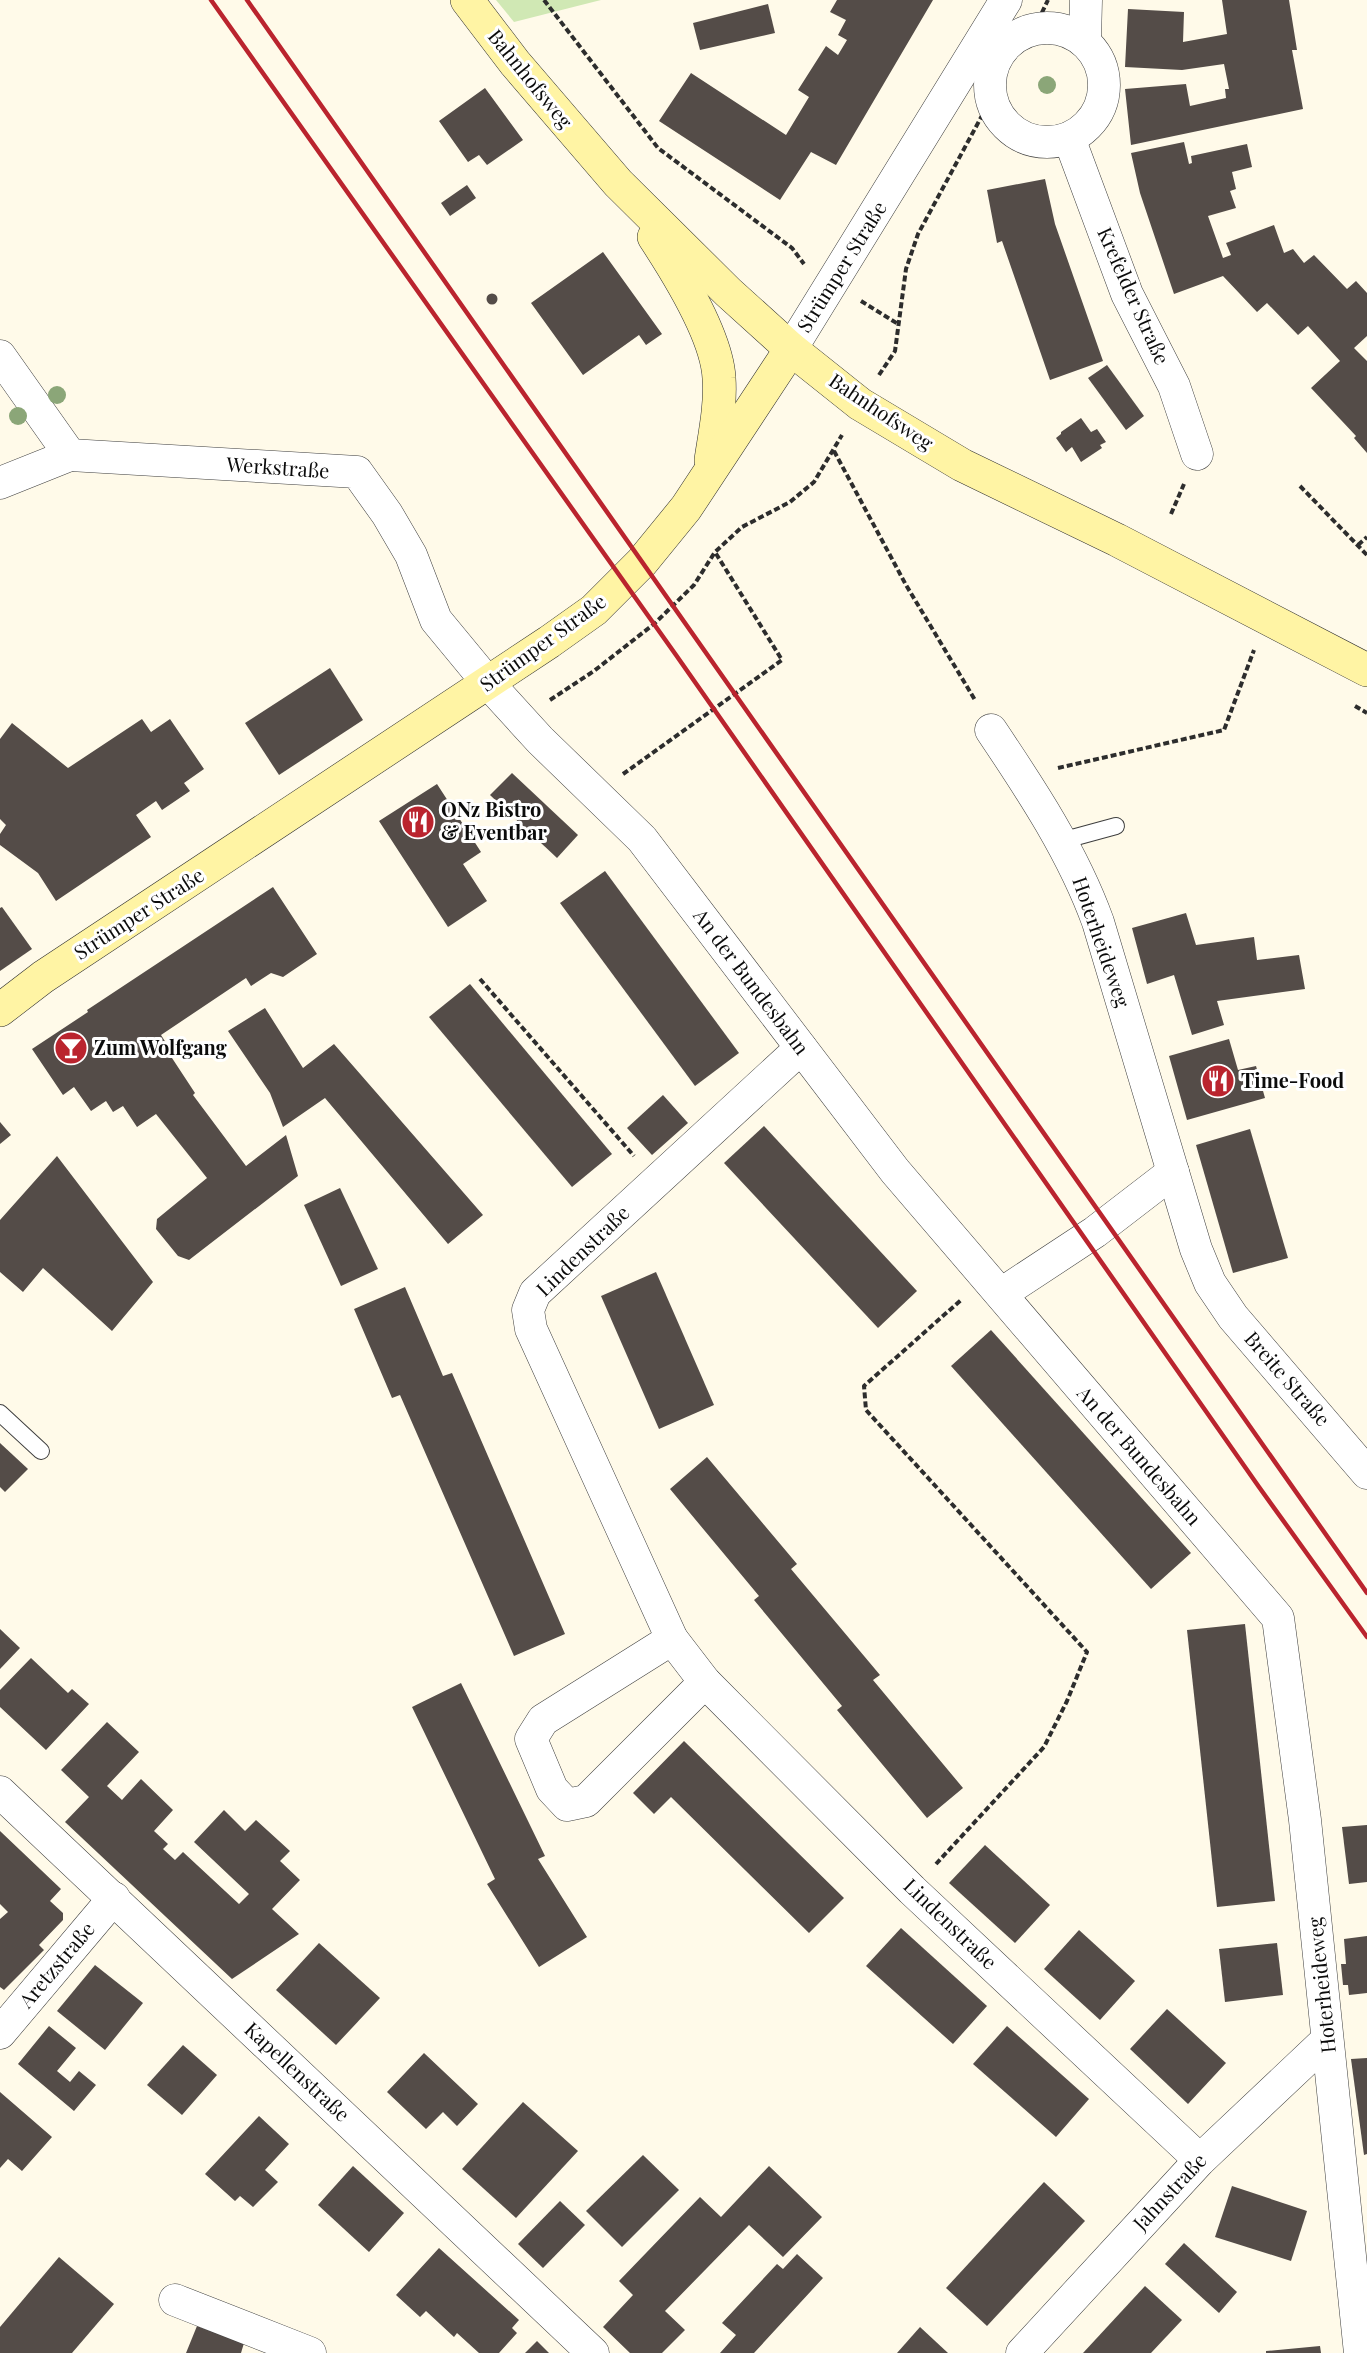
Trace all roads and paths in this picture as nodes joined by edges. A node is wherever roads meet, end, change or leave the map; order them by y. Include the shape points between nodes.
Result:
1 (467, 0) edge
2 (544, 0) edge
3 (1006, 0) edge
4 (1048, 0) edge
5 (1086, 0) edge
6 (1034, 29) junction
7 (1085, 41) junction
8 (991, 99) junction
9 (1070, 138) junction
10 (618, 183) junction
11 (831, 284) junction
12 (791, 349) junction
13 (0, 356) edge
14 (834, 450) dead end
15 (1197, 454) dead end
16 (70, 455) junction
17 (708, 473) junction
18 (0, 483) edge
19 (1300, 486) dead end
20 (1367, 537) edge
21 (1358, 545) junction
22 (715, 552) dead end
23 (1367, 555) edge
24 (1255, 649) dead end
25 (1367, 670) edge
26 (488, 683) junction
27 (991, 730) joint
28 (1022, 776) junction
29 (595, 794) junction
30 (1116, 826) dead end
31 (1061, 841) junction
32 (480, 978) dead end
33 (0, 1010) edge
34 (801, 1048) junction
35 (1173, 1172) junction
36 (657, 1181) junction
37 (1210, 1283) joint
38 (994, 1286) junction
39 (0, 1413) edge
40 (41, 1452) dead end
41 (1367, 1473) edge
42 (1278, 1618) joint
43 (672, 1639) junction
44 (705, 1682) junction
45 (0, 1792) edge
46 (912, 1890) junction
47 (114, 1898) junction
48 (0, 2033) edge
49 (1327, 2040) junction
50 (1200, 2160) junction
51 (176, 2300) dead end
52 (310, 2353) edge
53 (593, 2353) edge
54 (1022, 2353) edge
55 (1360, 2353) edge

1 - 10 main road, Bahnhofsweg via 515,63
2 - 11 path via 658,148 792,248 800,262
3 - 11 street, Strümper Straße
4 - 6 path
5 - 7 street
6 - 7 street via 1052,27
6 - 8 street via 1003,47 994,63
7 - 9 street via 1096,54 1105,89 1091,122
8 - 9 street via 998,116 1026,138 1043,142
8 - 11 path via 918,234 906,269 898,324
9 - 15 street, Krefelder Straße via 1123,283 1174,386
10 - 12 main road, Bahnhofsweg
10 - 17 main road via 707,328 719,376 718,417
11 - 12 street, Strümper Straße
12 - 17 main road, Strümper Straße
12 - 25 main road, Bahnhofsweg via 860,404 962,465 1118,540
13 - 16 street
14 - 27 path via 906,585
16 - 18 street
16 - 26 street, Werkstraße via 357,472 411,555 436,620
17 - 26 main road, Strümper Straße via 686,508 625,582 594,610
19 - 21 path
20 - 21 path
21 - 23 path
22 - 29 path via 782,660
24 - 28 path via 1224,730
26 - 29 street, An der Bundesbahn
26 - 33 main road, Strümper Straße via 43,977
27 - 28 street, Hoterheideweg
28 - 31 street, Hoterheideweg
29 - 34 street, An der Bundesbahn via 642,839
30 - 31 lane
31 - 35 street, Hoterheideweg via 1086,888 1098,922
32 - 36 path
34 - 36 street, Lindenstraße
34 - 38 street, An der Bundesbahn via 895,1171
35 - 37 street, Hoterheideweg
35 - 38 street via 1095,1232
36 - 43 street, Lindenstraße via 535,1293 528,1310 531,1329
37 - 41 street, Breite Straße via 1233,1317
38 - 42 street, An der Bundesbahn
38 - 46 path via 864,1386 866,1410 1087,1652 1044,1747
39 - 40 lane
42 - 49 street, Hoterheideweg via 1305,1820
43 - 44 street, Lindenstraße
43 - 44 street via 543,1720 531,1738 552,1789 567,1805 586,1801
44 - 46 street, Lindenstraße
45 - 47 street, Kapellenstraße
46 - 50 street, Lindenstraße
47 - 48 street, Aretzstraße
47 - 53 street, Kapellenstraße
49 - 50 street, Jahnstraße
49 - 55 street, Hoterheideweg
50 - 54 street, Jahnstraße
51 - 52 street

